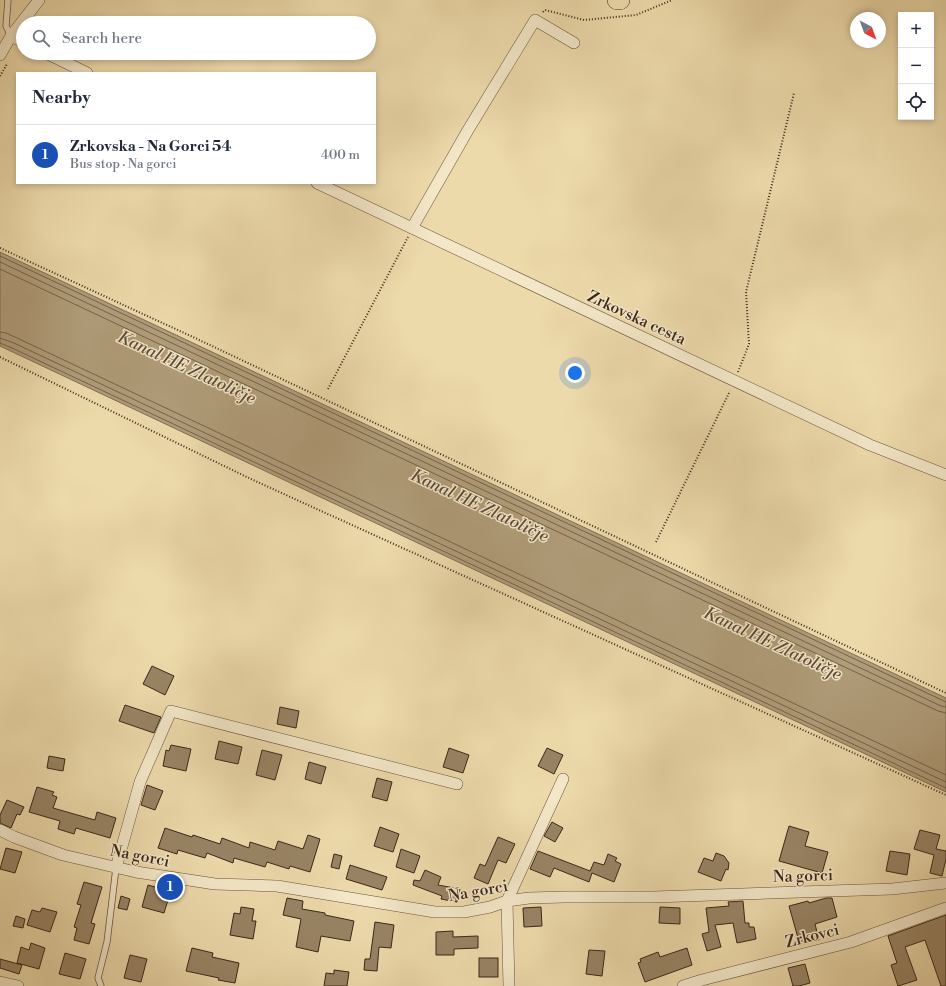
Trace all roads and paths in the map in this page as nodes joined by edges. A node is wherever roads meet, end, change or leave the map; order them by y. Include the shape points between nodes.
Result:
1 (8, 0) edge
2 (39, 0) edge
3 (616, 0) edge
4 (620, 0) edge
5 (672, 0) edge
6 (27, 16) edge
7 (535, 20) junction
8 (16, 30) edge
9 (11, 36) junction
10 (16, 38) edge
11 (574, 43) dead end
12 (0, 55) edge
13 (60, 60) edge
14 (7, 64) dead end
15 (85, 72) edge
16 (0, 76) edge
17 (794, 92) dead end
18 (319, 184) edge
19 (412, 228) junction
20 (0, 248) edge
21 (0, 357) edge
22 (734, 381) junction
23 (328, 389) dead end
24 (946, 474) edge
25 (656, 542) dead end
26 (946, 693) edge
27 (564, 779) dead end
28 (457, 784) dead end
29 (946, 796) edge
30 (0, 830) edge
31 (116, 868) junction
32 (946, 883) edge
33 (507, 901) junction
34 (946, 908) edge
35 (0, 982) edge
36 (18, 986) edge
37 (101, 986) edge
38 (509, 986) edge
39 (683, 986) edge

1 - 9 lane via 6,26
2 - 6 street
3 - 4 highway
5 - 7 path via 636,15 584,20 545,10
7 - 11 street
7 - 19 street
8 - 9 street
9 - 10 street
9 - 12 street
13 - 15 street
14 - 16 path
17 - 22 path via 746,292 749,344
18 - 19 street, Zrkovska cesta
19 - 22 street, Zrkovska cesta
19 - 23 path
20 - 26 path
21 - 29 path via 253,480
22 - 24 street, Zrkovska cesta via 870,445
22 - 25 path
27 - 33 street
28 - 31 street via 171,711 140,782
30 - 31 street, Na gorci via 63,855
31 - 33 street, Na gorci via 207,883 277,886 435,912 464,912
31 - 37 lane via 107,942 98,978
32 - 33 street, Na gorci via 892,889 654,897 564,897
33 - 38 street
34 - 39 street, Zrkovci via 850,942
35 - 36 street

